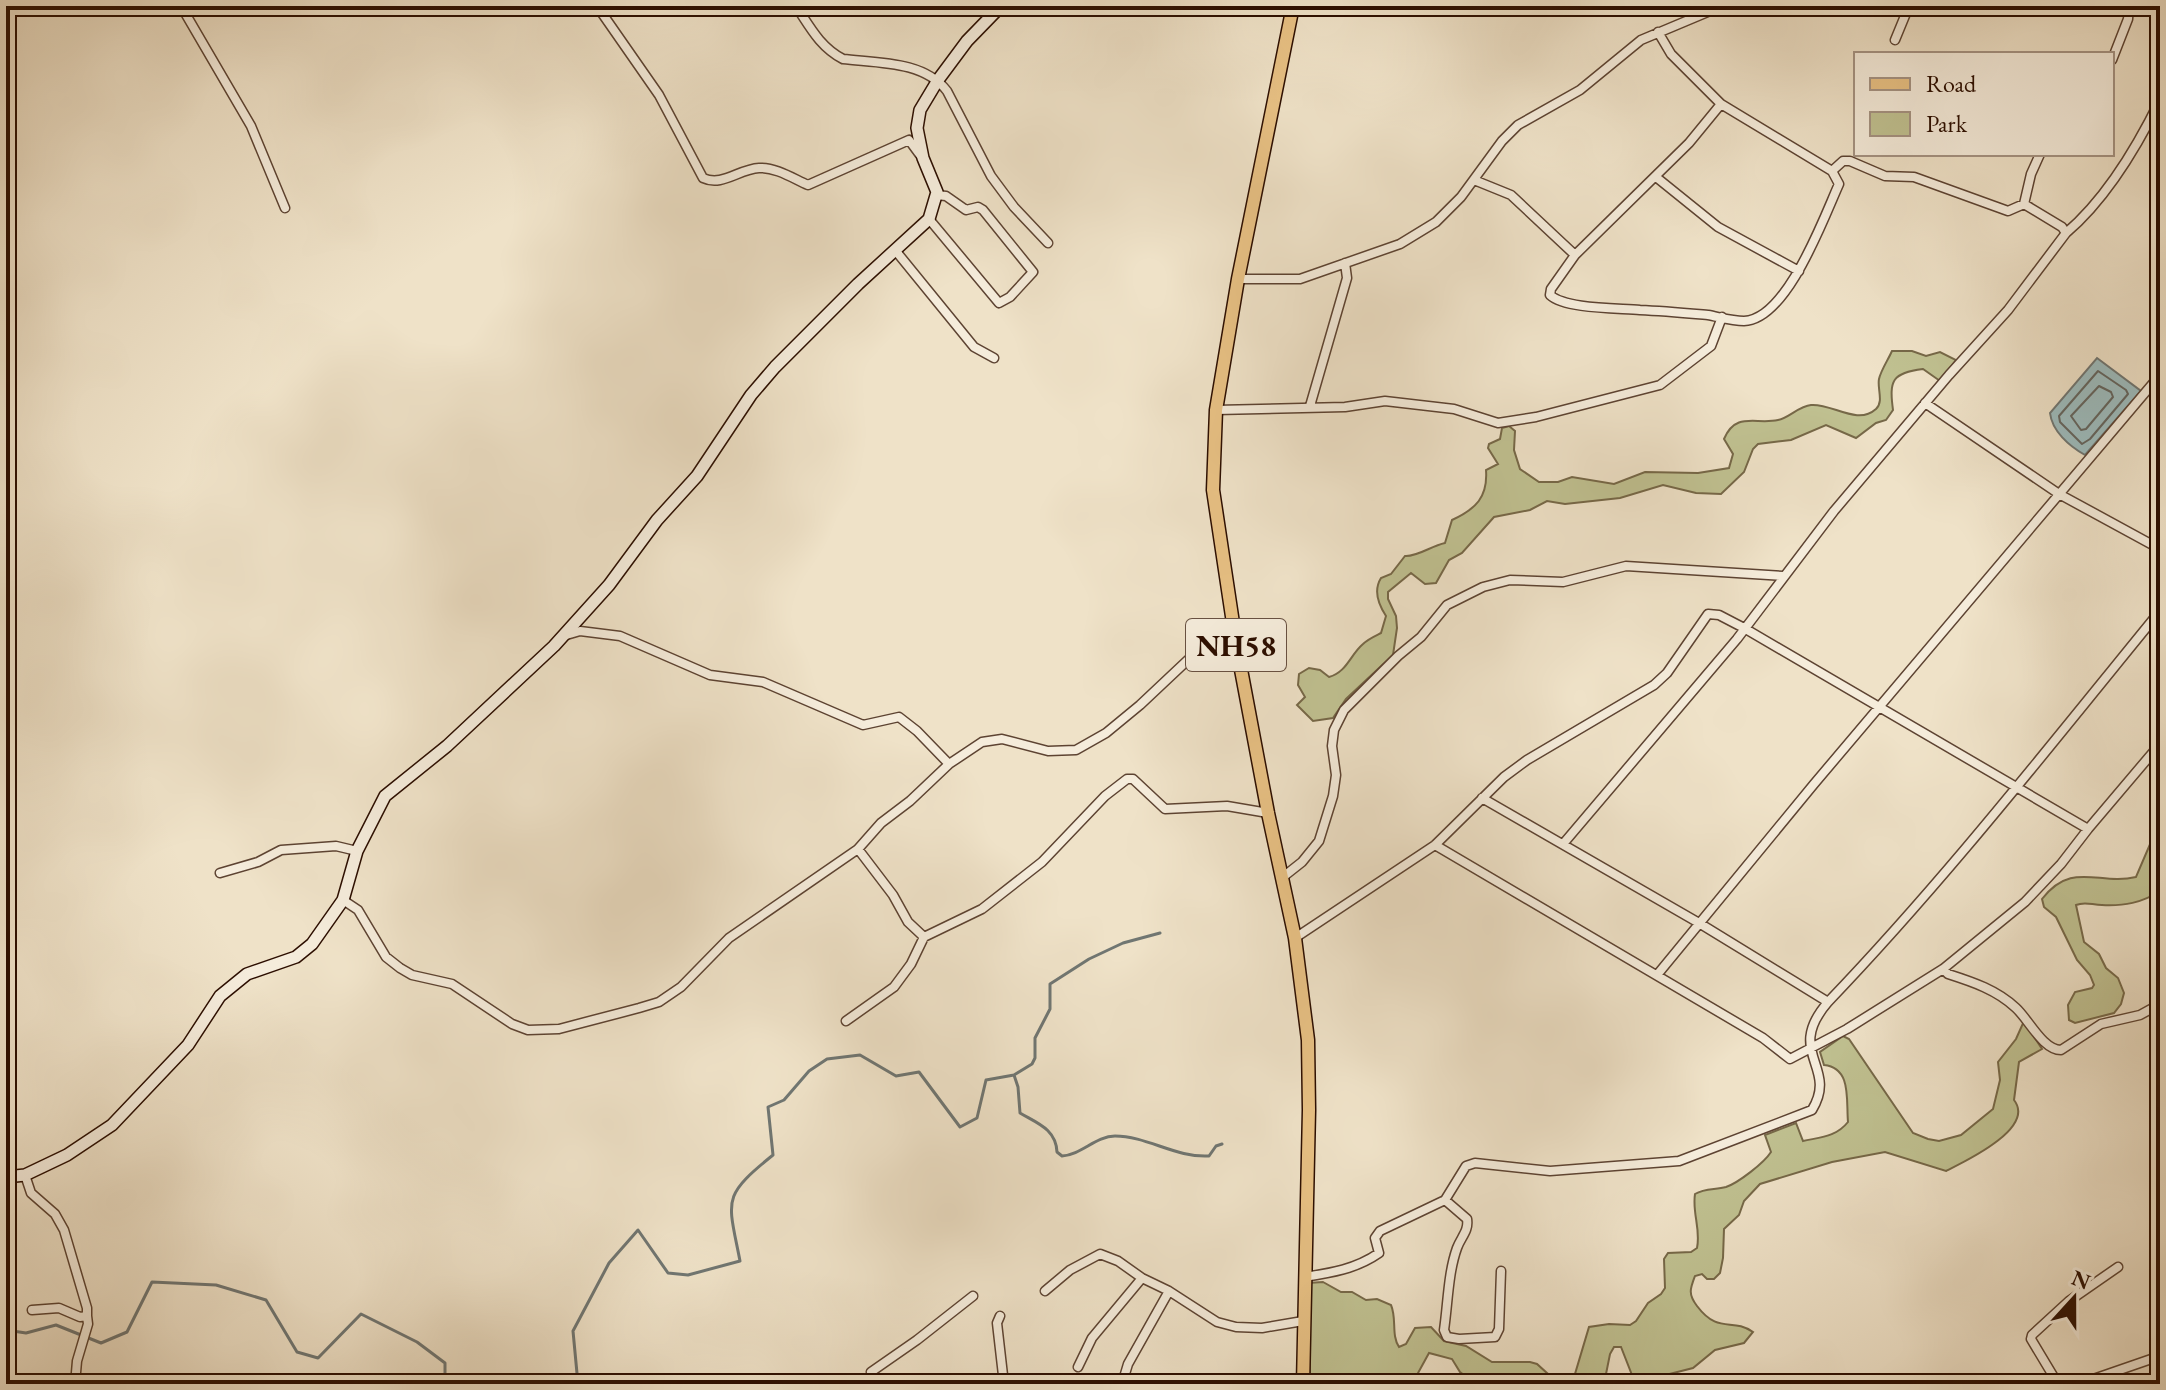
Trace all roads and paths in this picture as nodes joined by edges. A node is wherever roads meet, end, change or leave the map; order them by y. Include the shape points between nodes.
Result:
1 (181, 6) edge
2 (597, 6) edge
3 (796, 6) edge
4 (1001, 6) edge
5 (1293, 6) edge
6 (1722, 6) edge
7 (1909, 6) edge
8 (2129, 6) edge
9 (1658, 32) junction
10 (1895, 40) dead end
11 (2114, 55) edge
12 (938, 80) junction
13 (2160, 100) edge
14 (1721, 104) junction
15 (2039, 156) edge
16 (923, 158) junction
17 (1832, 171) junction
18 (1656, 177) junction
19 (1474, 180) junction
20 (936, 195) junction
21 (2024, 204) junction
22 (285, 208) dead end
23 (929, 219) junction
24 (2066, 233) junction
25 (1048, 243) dead end
26 (895, 250) junction
27 (1575, 255) junction
28 (1345, 263) junction
29 (1799, 271) junction
30 (1238, 279) junction
31 (1722, 317) junction
32 (994, 358) dead end
33 (2160, 375) edge
34 (1925, 403) junction
35 (1310, 406) junction
36 (1216, 410) junction
37 (2059, 494) junction
38 (2160, 549) edge
39 (1783, 576) junction
40 (2160, 611) edge
41 (1744, 628) junction
42 (562, 636) junction
43 (1236, 643) junction
44 (1880, 707) junction
45 (2160, 744) edge
46 (949, 764) junction
47 (2017, 787) junction
48 (1482, 798) junction
49 (1268, 813) junction
50 (2088, 829) junction
51 (1563, 844) junction
52 (1435, 845) junction
53 (858, 849) junction
54 (357, 851) junction
55 (220, 873) dead end
56 (1283, 877) junction
57 (343, 900) junction
58 (1699, 923) junction
59 (924, 937) junction
60 (1295, 938) junction
61 (1943, 969) junction
62 (1657, 975) junction
63 (1828, 1002) junction
64 (2160, 1004) edge
65 (846, 1021) dead end
66 (1810, 1050) junction
67 (25, 1175) junction
68 (6, 1177) edge
69 (1445, 1200) junction
70 (2118, 1267) dead end
71 (1501, 1271) dead end
72 (1142, 1278) junction
73 (1304, 1282) junction
74 (1045, 1291) dead end
75 (1169, 1291) junction
76 (973, 1296) dead end
77 (32, 1310) dead end
78 (87, 1316) junction
79 (1000, 1316) dead end
80 (1304, 1318) junction
81 (2160, 1356) edge
82 (1078, 1367) dead end
83 (871, 1372) dead end
84 (75, 1384) edge
85 (1004, 1384) edge
86 (1122, 1384) edge
87 (1303, 1384) edge
88 (2058, 1384) edge
89 (2079, 1384) edge

1 - 22 street via 251,126
2 - 16 street via 659,95 708,181 762,168 808,185 909,140
3 - 12 street via 833,54 915,69
4 - 12 street
5 - 30 main road, NH58
6 - 9 street
7 - 10 street
8 - 11 street
9 - 14 street via 1671,54
9 - 19 street via 1580,90 1518,125
12 - 16 street via 920,110 917,128
12 - 25 street via 991,176
13 - 24 street via 2126,159
14 - 17 street
14 - 18 street
15 - 21 street
16 - 20 street
17 - 21 street via 1850,161 1885,176 1914,177 2008,211
17 - 29 street via 1839,184
18 - 27 street
18 - 29 street via 1718,227
19 - 27 street via 1511,195
19 - 28 street via 1436,222 1400,244
20 - 23 street
20 - 23 street via 966,210 983,210 1033,272 999,303
21 - 24 street
23 - 26 street
24 - 34 street via 2008,310
26 - 32 street via 974,347
26 - 42 street via 797,343 751,395 697,476
27 - 31 street via 1551,289 1553,299
28 - 30 street via 1300,279
28 - 35 street via 1347,278
29 - 31 street via 1785,294 1754,319
30 - 36 main road, NH58
31 - 35 street via 1711,346 1660,385 1536,417 1498,423 1454,409 1385,401
33 - 37 street
34 - 37 street
34 - 39 street
35 - 36 street
36 - 43 main road, NH58 via 1213,490
37 - 38 street
37 - 44 street
39 - 41 street
39 - 56 street via 1626,566 1563,582 1510,580 1447,605 1344,710 1334,730 1336,775 1319,841
40 - 47 street
41 - 44 street
41 - 48 street via 1708,614 1654,685 1527,760
41 - 51 street
42 - 46 street via 580,631 620,636 710,675 763,682 863,725 899,717
42 - 54 street via 447,746 385,796
43 - 46 street via 1206,648 1191,657 1117,723 1076,750 1048,751 992,740
43 - 49 main road, NH58
44 - 47 street
44 - 58 street
45 - 50 street
46 - 53 street
47 - 50 street
47 - 63 street
48 - 51 street
48 - 52 street
49 - 56 main road, NH58
49 - 59 street via 1227,806 1165,809 1127,779 1022,879 982,909
50 - 61 street via 2025,902
51 - 58 street
52 - 60 street
52 - 62 street
53 - 57 street via 729,938 659,1002 559,1029 528,1030 452,984 412,975 386,957 358,910
53 - 59 street
54 - 55 street via 336,846 291,848
54 - 57 street
56 - 60 main road, NH58
57 - 67 street via 312,944 296,957 247,974 220,996 188,1045 112,1125
58 - 62 street
58 - 63 street
59 - 65 street via 894,987
60 - 73 main road, NH58 via 1308,1040
61 - 64 street via 2013,1005 2054,1050 2101,1024
61 - 66 street
62 - 66 street via 1763,1038 1786,1058
63 - 66 street via 1815,1017
66 - 69 street via 1820,1083 1817,1101 1812,1110 1769,1129 1679,1161 1550,1171 1475,1163 1466,1166
67 - 68 street
67 - 78 street via 31,1193 64,1230
69 - 71 street via 1468,1223 1450,1279 1447,1337 1495,1337
69 - 73 street via 1380,1231 1375,1238 1379,1253 1370,1260
70 - 88 street via 2032,1335
72 - 74 street via 1100,1254
72 - 75 street
72 - 82 street via 1092,1338
73 - 80 main road, NH58
75 - 80 street via 1217,1322 1236,1327 1262,1328
75 - 86 street
76 - 83 street
77 - 78 street via 59,1308
78 - 84 street
79 - 85 street
80 - 87 main road, NH58
81 - 89 street

